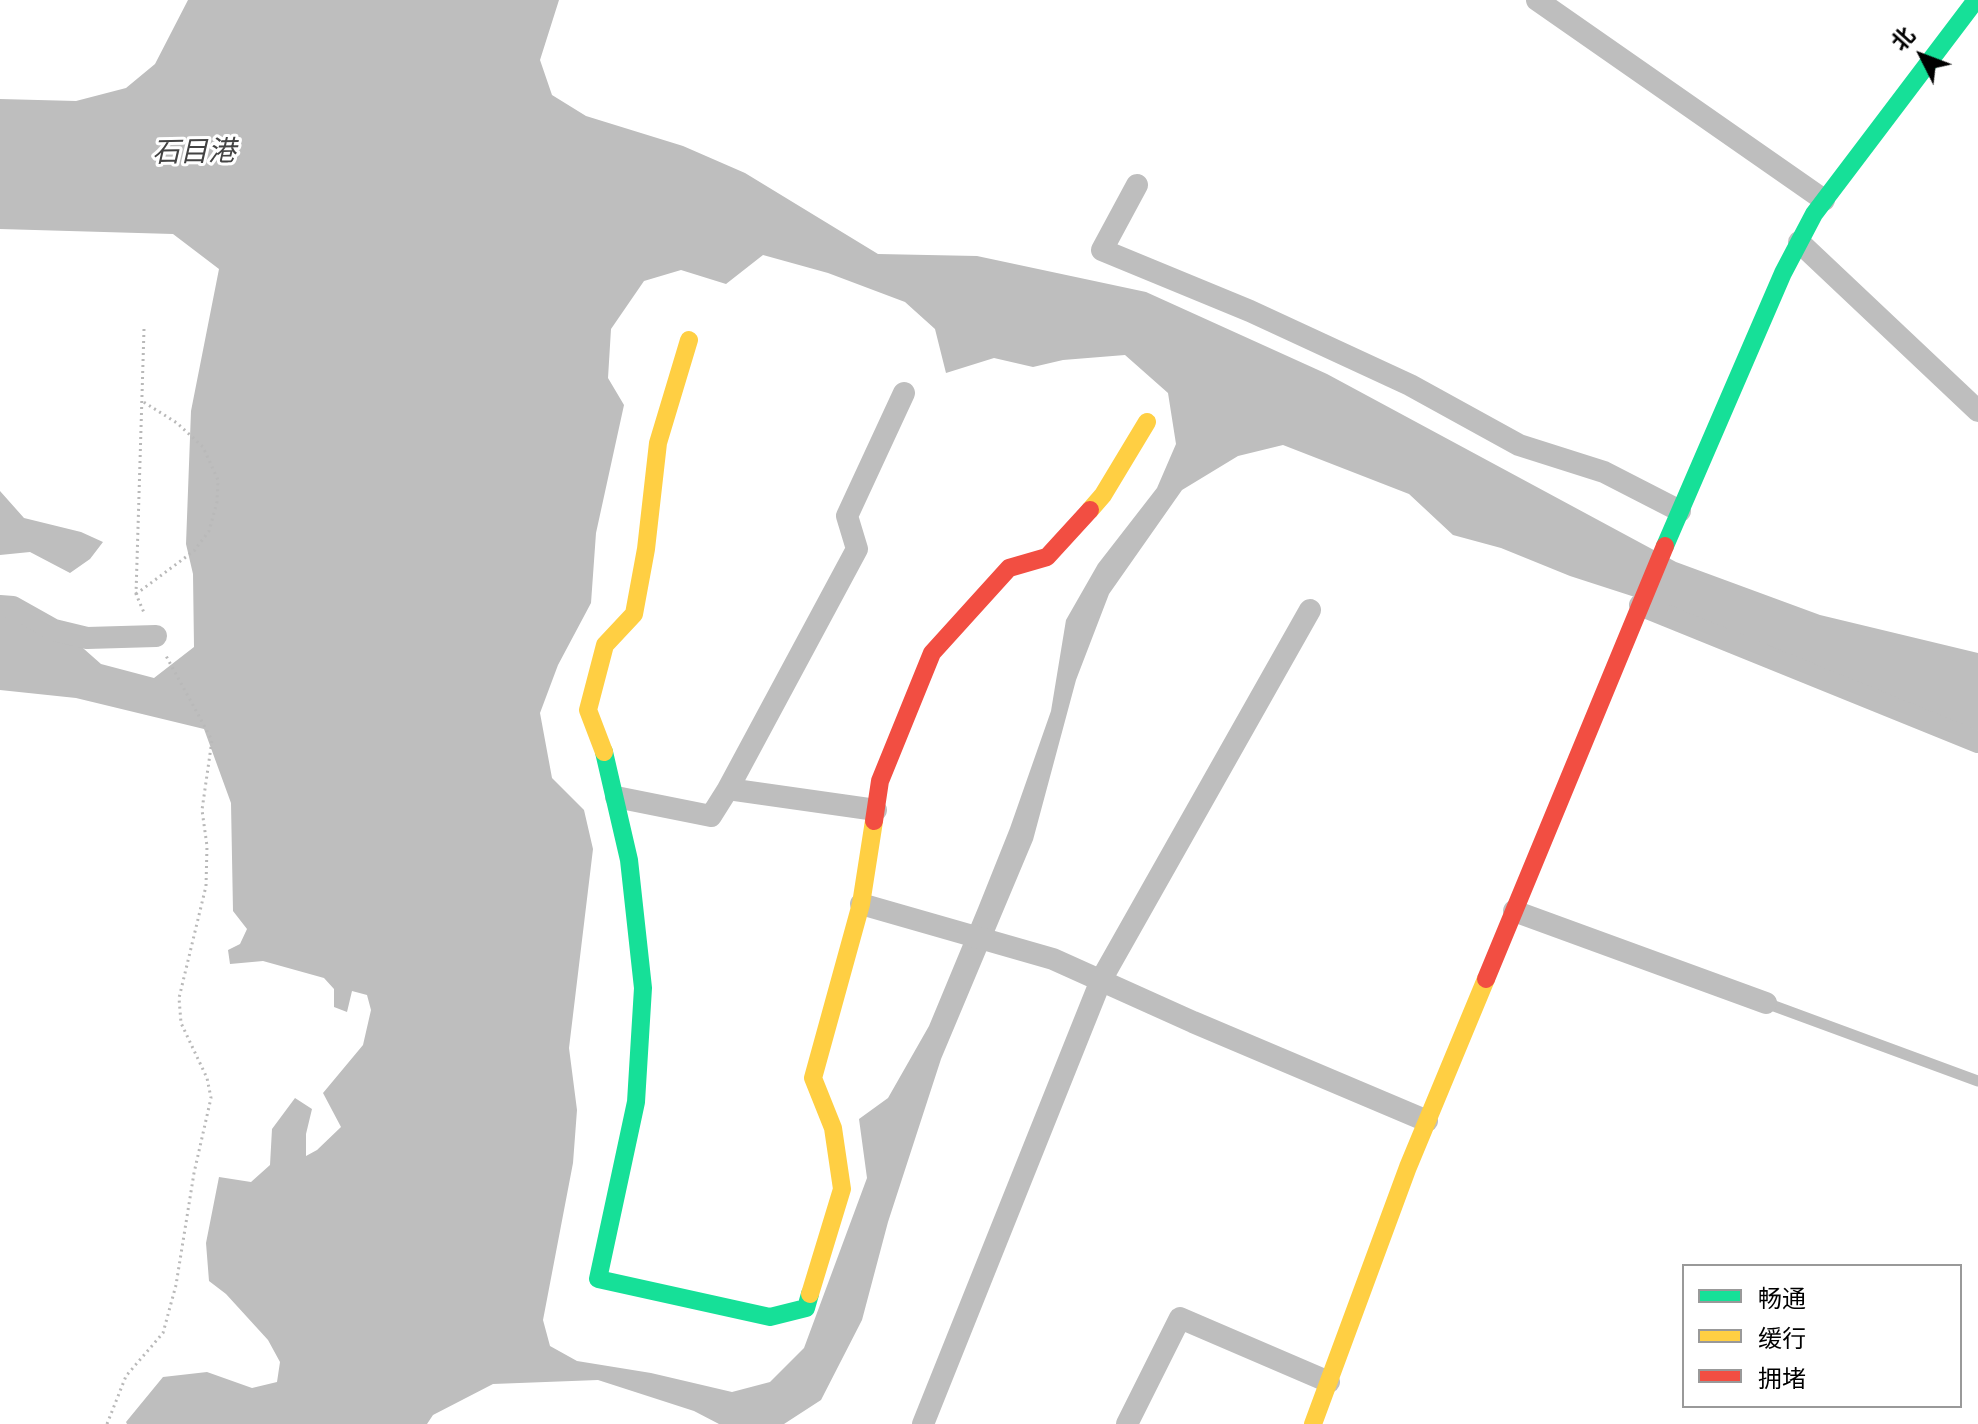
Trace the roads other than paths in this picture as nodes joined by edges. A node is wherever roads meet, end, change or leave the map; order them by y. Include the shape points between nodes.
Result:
1 (1537, 0) edge
2 (1976, 0) edge
3 (1137, 185) dead end
4 (1824, 200) junction
5 (1799, 242) junction
6 (689, 340) dead end
7 (904, 393) dead end
8 (1978, 411) edge
9 (1147, 422) dead end
10 (1680, 511) junction
11 (1640, 605) junction
12 (0, 606) edge
13 (1310, 610) dead end
14 (156, 636) road end
15 (1978, 742) edge
16 (728, 789) junction
17 (616, 797) junction
18 (876, 810) junction
19 (861, 904) junction
20 (1514, 911) junction
21 (1101, 980) junction
22 (1766, 1003) joint
23 (1978, 1081) edge
24 (1427, 1121) junction
25 (1329, 1382) junction
26 (923, 1424) edge
27 (1127, 1424) edge
28 (1313, 1424) edge

1 - 4 street
2 - 4 street
3 - 10 street via 1102,250 1410,385 1519,445 1604,472
4 - 5 street
5 - 8 street
5 - 10 street
6 - 17 street via 658,443 634,614 605,645 588,710
7 - 16 street via 847,516 857,549
9 - 18 street via 1103,495 1047,557 1009,568 932,653 880,781
10 - 11 street
11 - 15 street
11 - 20 street
12 - 14 street via 87,638
13 - 21 street
16 - 17 street via 711,816
16 - 18 street
17 - 19 street via 629,860 643,988 636,1102 598,1279 770,1317 806,1308 842,1189 833,1128 813,1078
18 - 19 street
19 - 21 street via 1053,959
20 - 22 street
20 - 24 street
21 - 24 street
21 - 26 street
22 - 23 lane
24 - 25 street
25 - 27 street via 1180,1318
25 - 28 street

